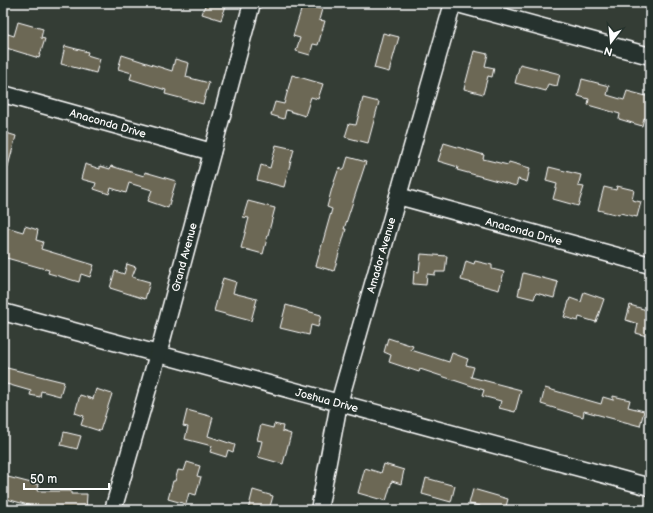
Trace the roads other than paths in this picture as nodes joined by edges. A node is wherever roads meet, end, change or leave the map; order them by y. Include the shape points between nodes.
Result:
1 (252, 3) edge
2 (454, 3) edge
3 (650, 56) edge
4 (3, 94) edge
5 (212, 152) junction
6 (398, 196) junction
7 (650, 266) edge
8 (3, 312) edge
9 (158, 354) junction
10 (339, 403) junction
11 (650, 487) edge
12 (113, 510) edge
13 (318, 510) edge

1 - 5 street, Grand Avenue
2 - 3 street
2 - 6 street, Amador Avenue
4 - 5 street, Anaconda Drive
5 - 9 street, Grand Avenue
6 - 7 street, Anaconda Drive
6 - 10 street, Amador Avenue
8 - 9 street, Joshua Drive
9 - 10 street, Joshua Drive
9 - 12 street, Grand Avenue
10 - 11 street, Joshua Drive
10 - 13 street, Amador Avenue

